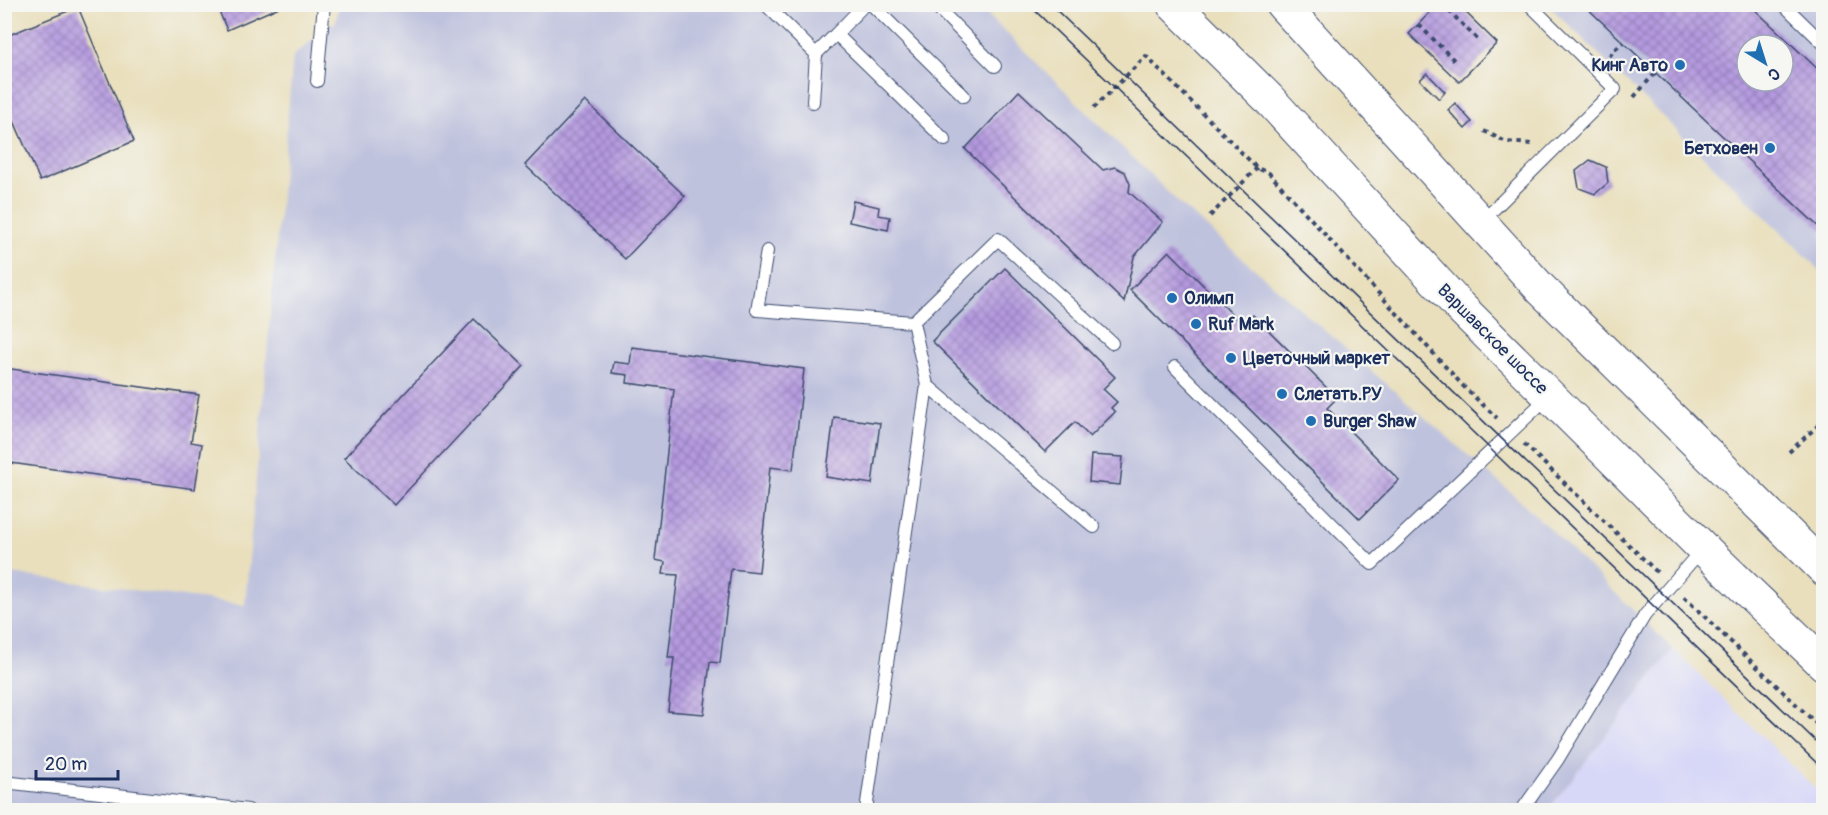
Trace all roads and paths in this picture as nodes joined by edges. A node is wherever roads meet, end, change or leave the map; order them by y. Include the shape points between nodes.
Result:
1 (324, 4) edge
2 (765, 4) edge
3 (866, 4) edge
4 (871, 4) edge
5 (934, 4) edge
6 (1173, 4) edge
7 (1282, 4) edge
8 (1442, 4) edge
9 (1529, 4) edge
10 (1783, 4) edge
11 (1419, 25) dead end
12 (836, 34) junction
13 (1479, 41) dead end
14 (1824, 44) edge
15 (816, 54) junction
16 (1457, 63) dead end
17 (994, 66) dead end
18 (1655, 73) dead end
19 (317, 81) dead end
20 (964, 96) dead end
21 (813, 102) dead end
22 (1628, 103) dead end
23 (1094, 108) dead end
24 (1484, 131) dead end
25 (1566, 137) junction
26 (945, 140) dead end
27 (1257, 168) junction
28 (1210, 216) dead end
29 (1479, 224) junction
30 (767, 251) dead end
31 (913, 322) junction
32 (1112, 343) dead end
33 (1175, 367) dead end
34 (927, 385) junction
35 (1550, 395) junction
36 (1824, 420) edge
37 (1512, 432) junction
38 (1790, 452) dead end
39 (1094, 527) dead end
40 (1703, 548) junction
41 (1824, 569) edge
42 (1670, 584) junction
43 (1824, 664) edge
44 (1824, 731) edge
45 (4, 782) edge
46 (248, 810) edge
47 (866, 810) edge
48 (1522, 810) edge

1 - 19 lane
2 - 15 lane
3 - 12 lane
4 - 20 lane
5 - 17 lane
6 - 35 main road, Варшавское шоссе via 1268,98 1426,272
7 - 29 main road
8 - 13 path
9 - 25 lane via 1615,89
10 - 14 lane
11 - 16 path
12 - 15 lane
12 - 26 lane
15 - 21 lane
18 - 22 path
23 - 27 path via 1146,56
24 - 25 path via 1518,144
25 - 29 lane
27 - 28 path
27 - 37 path via 1269,173 1308,213 1465,388
29 - 41 main road
30 - 31 lane via 757,310
31 - 32 lane via 998,239
31 - 34 lane
33 - 37 lane via 1372,564
34 - 39 lane
34 - 47 lane
35 - 37 lane
35 - 40 main road, Варшавское шоссе
36 - 38 path
37 - 42 path
40 - 42 lane
40 - 43 main road, Варшавское шоссе
42 - 44 path
42 - 48 lane via 1645,615 1558,759
45 - 46 lane

